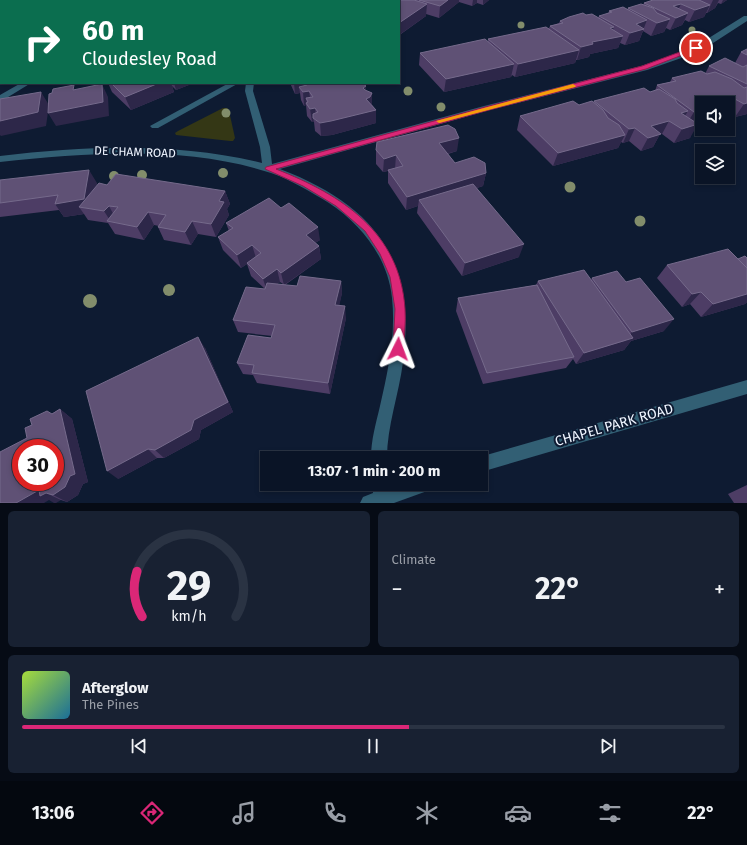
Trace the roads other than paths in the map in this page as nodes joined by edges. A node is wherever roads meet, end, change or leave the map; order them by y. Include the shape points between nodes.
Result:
1 (747, 18) edge
2 (25, 84) edge
3 (233, 84) edge
4 (250, 84) edge
5 (0, 98) edge
6 (155, 126) dead end
7 (0, 159) edge
8 (268, 169) junction
9 (747, 387) edge
10 (379, 451) edge
11 (488, 462) edge
12 (394, 491) edge
13 (377, 495) edge

1 - 8 street via 702,46 644,68
2 - 5 street
3 - 6 street
4 - 8 street via 249,91 265,147
7 - 8 street, DE CHAM ROAD via 85,151 142,151 239,161
8 - 10 street, DE CHAM ROAD via 306,184 339,204 368,229 384,252 394,277 400,309 398,349
9 - 11 street, CHAPEL PARK ROAD
12 - 13 street

